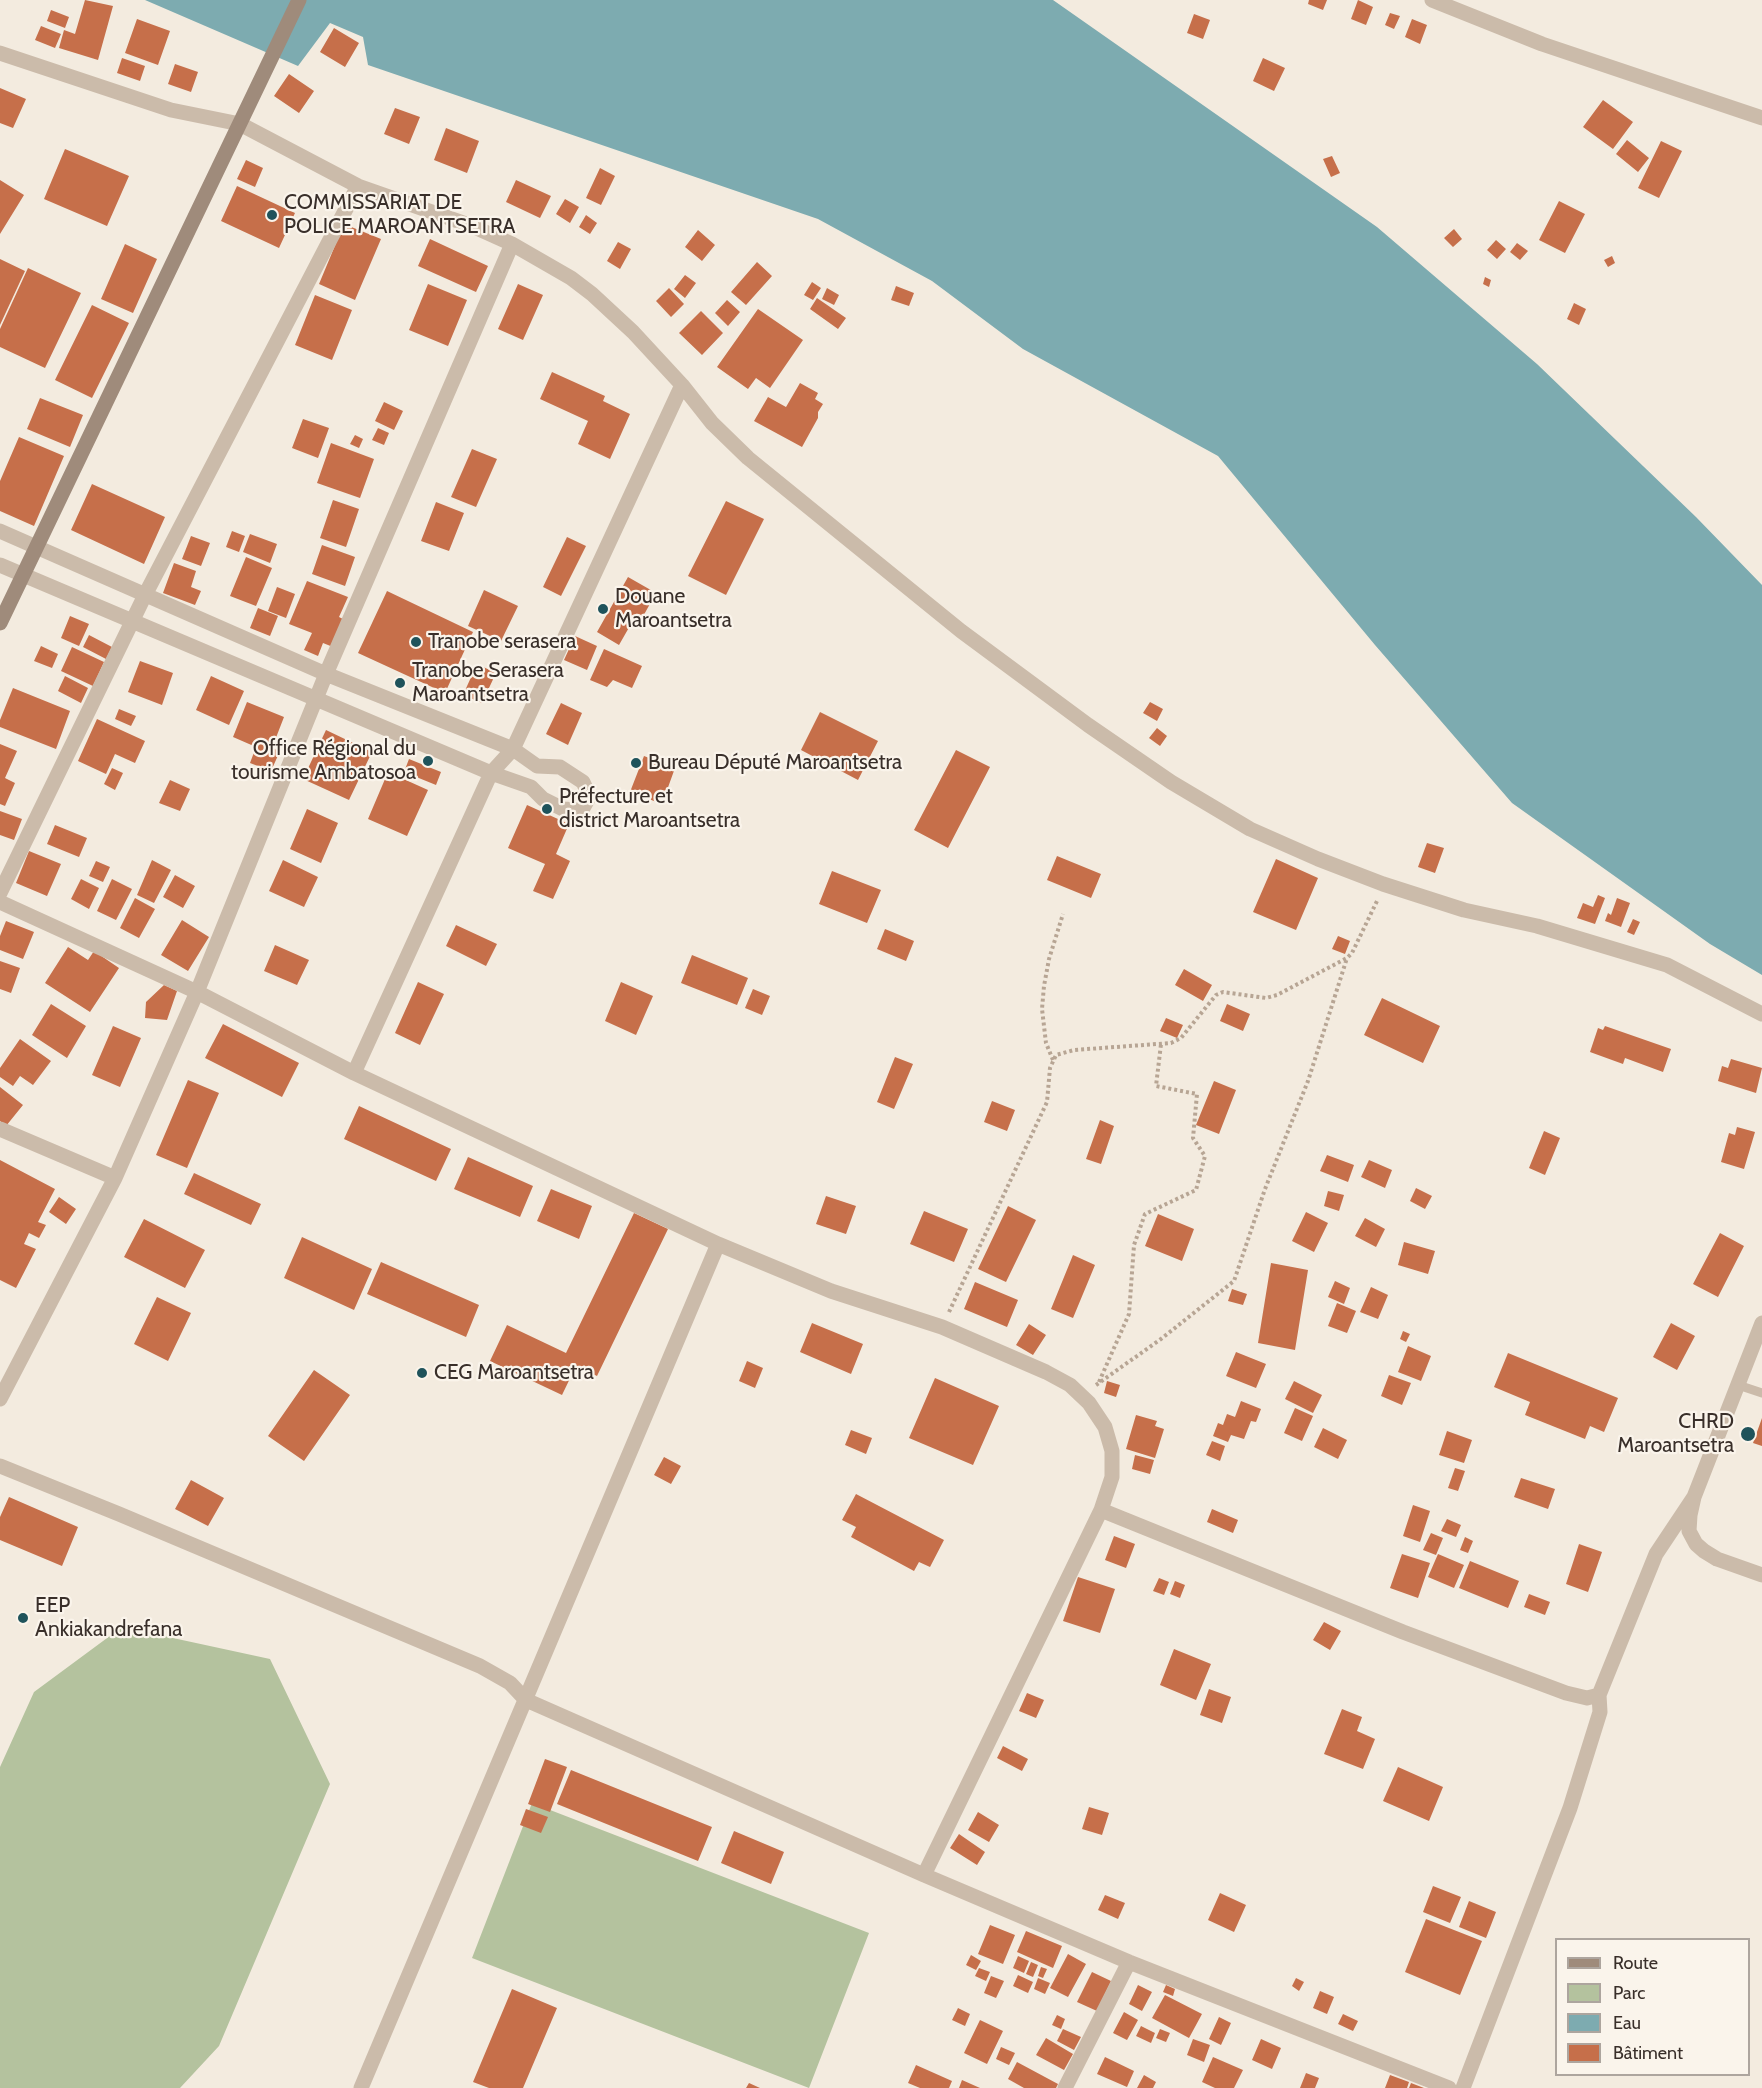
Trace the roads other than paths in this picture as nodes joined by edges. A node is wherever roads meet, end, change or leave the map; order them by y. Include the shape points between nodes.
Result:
1 (299, 0) edge
2 (1432, 0) edge
3 (0, 53) edge
4 (1762, 118) edge
5 (240, 124) junction
6 (358, 186) junction
7 (512, 243) junction
8 (682, 385) junction
9 (0, 531) edge
10 (36, 547) junction
11 (0, 565) edge
12 (23, 574) junction
13 (145, 595) junction
14 (134, 622) junction
15 (0, 623) edge
16 (326, 674) junction
17 (317, 699) junction
18 (513, 749) junction
19 (491, 773) junction
20 (0, 893) edge
21 (0, 902) edge
22 (198, 992) junction
23 (1762, 1014) edge
24 (354, 1073) junction
25 (0, 1129) edge
26 (115, 1178) junction
27 (718, 1244) junction
28 (1762, 1323) edge
29 (1738, 1385) junction
30 (1762, 1393) edge
31 (0, 1399) edge
32 (0, 1466) edge
33 (1694, 1497) junction
34 (1101, 1510) junction
35 (1762, 1575) edge
36 (1599, 1695) junction
37 (526, 1700) junction
38 (924, 1875) junction
39 (1129, 1962) junction
40 (361, 2088) edge
41 (1065, 2088) edge
42 (1449, 2088) edge
43 (1463, 2088) edge

1 - 5 main road
2 - 4 street via 1542,44
3 - 5 street via 171,110
5 - 6 street
5 - 10 main road
6 - 7 street
6 - 13 street
7 - 8 street via 592,294
7 - 16 street
8 - 18 street
8 - 23 street via 712,423 748,458 961,631 1171,782 1250,829 1383,884 1667,965
9 - 10 street
10 - 12 main road
10 - 13 street
11 - 12 street
12 - 14 street
12 - 15 main road
13 - 14 street
13 - 16 street
14 - 17 street
14 - 20 street
16 - 17 street
16 - 18 street
17 - 19 street
17 - 22 street
18 - 19 street
18 - 19 street via 537,766 560,767 579,778 588,793 583,808 563,809 543,799 531,787
19 - 24 street
21 - 22 street
22 - 24 street
22 - 26 street
24 - 27 street
25 - 26 street
26 - 31 street
27 - 34 street via 831,1291 942,1327 1070,1385 1105,1427 1112,1451 1112,1477
27 - 37 street
28 - 29 street
29 - 30 lane
29 - 33 street
32 - 37 street via 480,1666 510,1683
33 - 35 street via 1689,1531 1696,1544 1717,1559
33 - 36 street via 1656,1554
34 - 36 street via 1331,1604 1566,1693 1587,1698
34 - 38 street
36 - 43 street via 1600,1712 1573,1798
37 - 38 street
37 - 40 street
38 - 39 street
39 - 41 street
39 - 42 street

